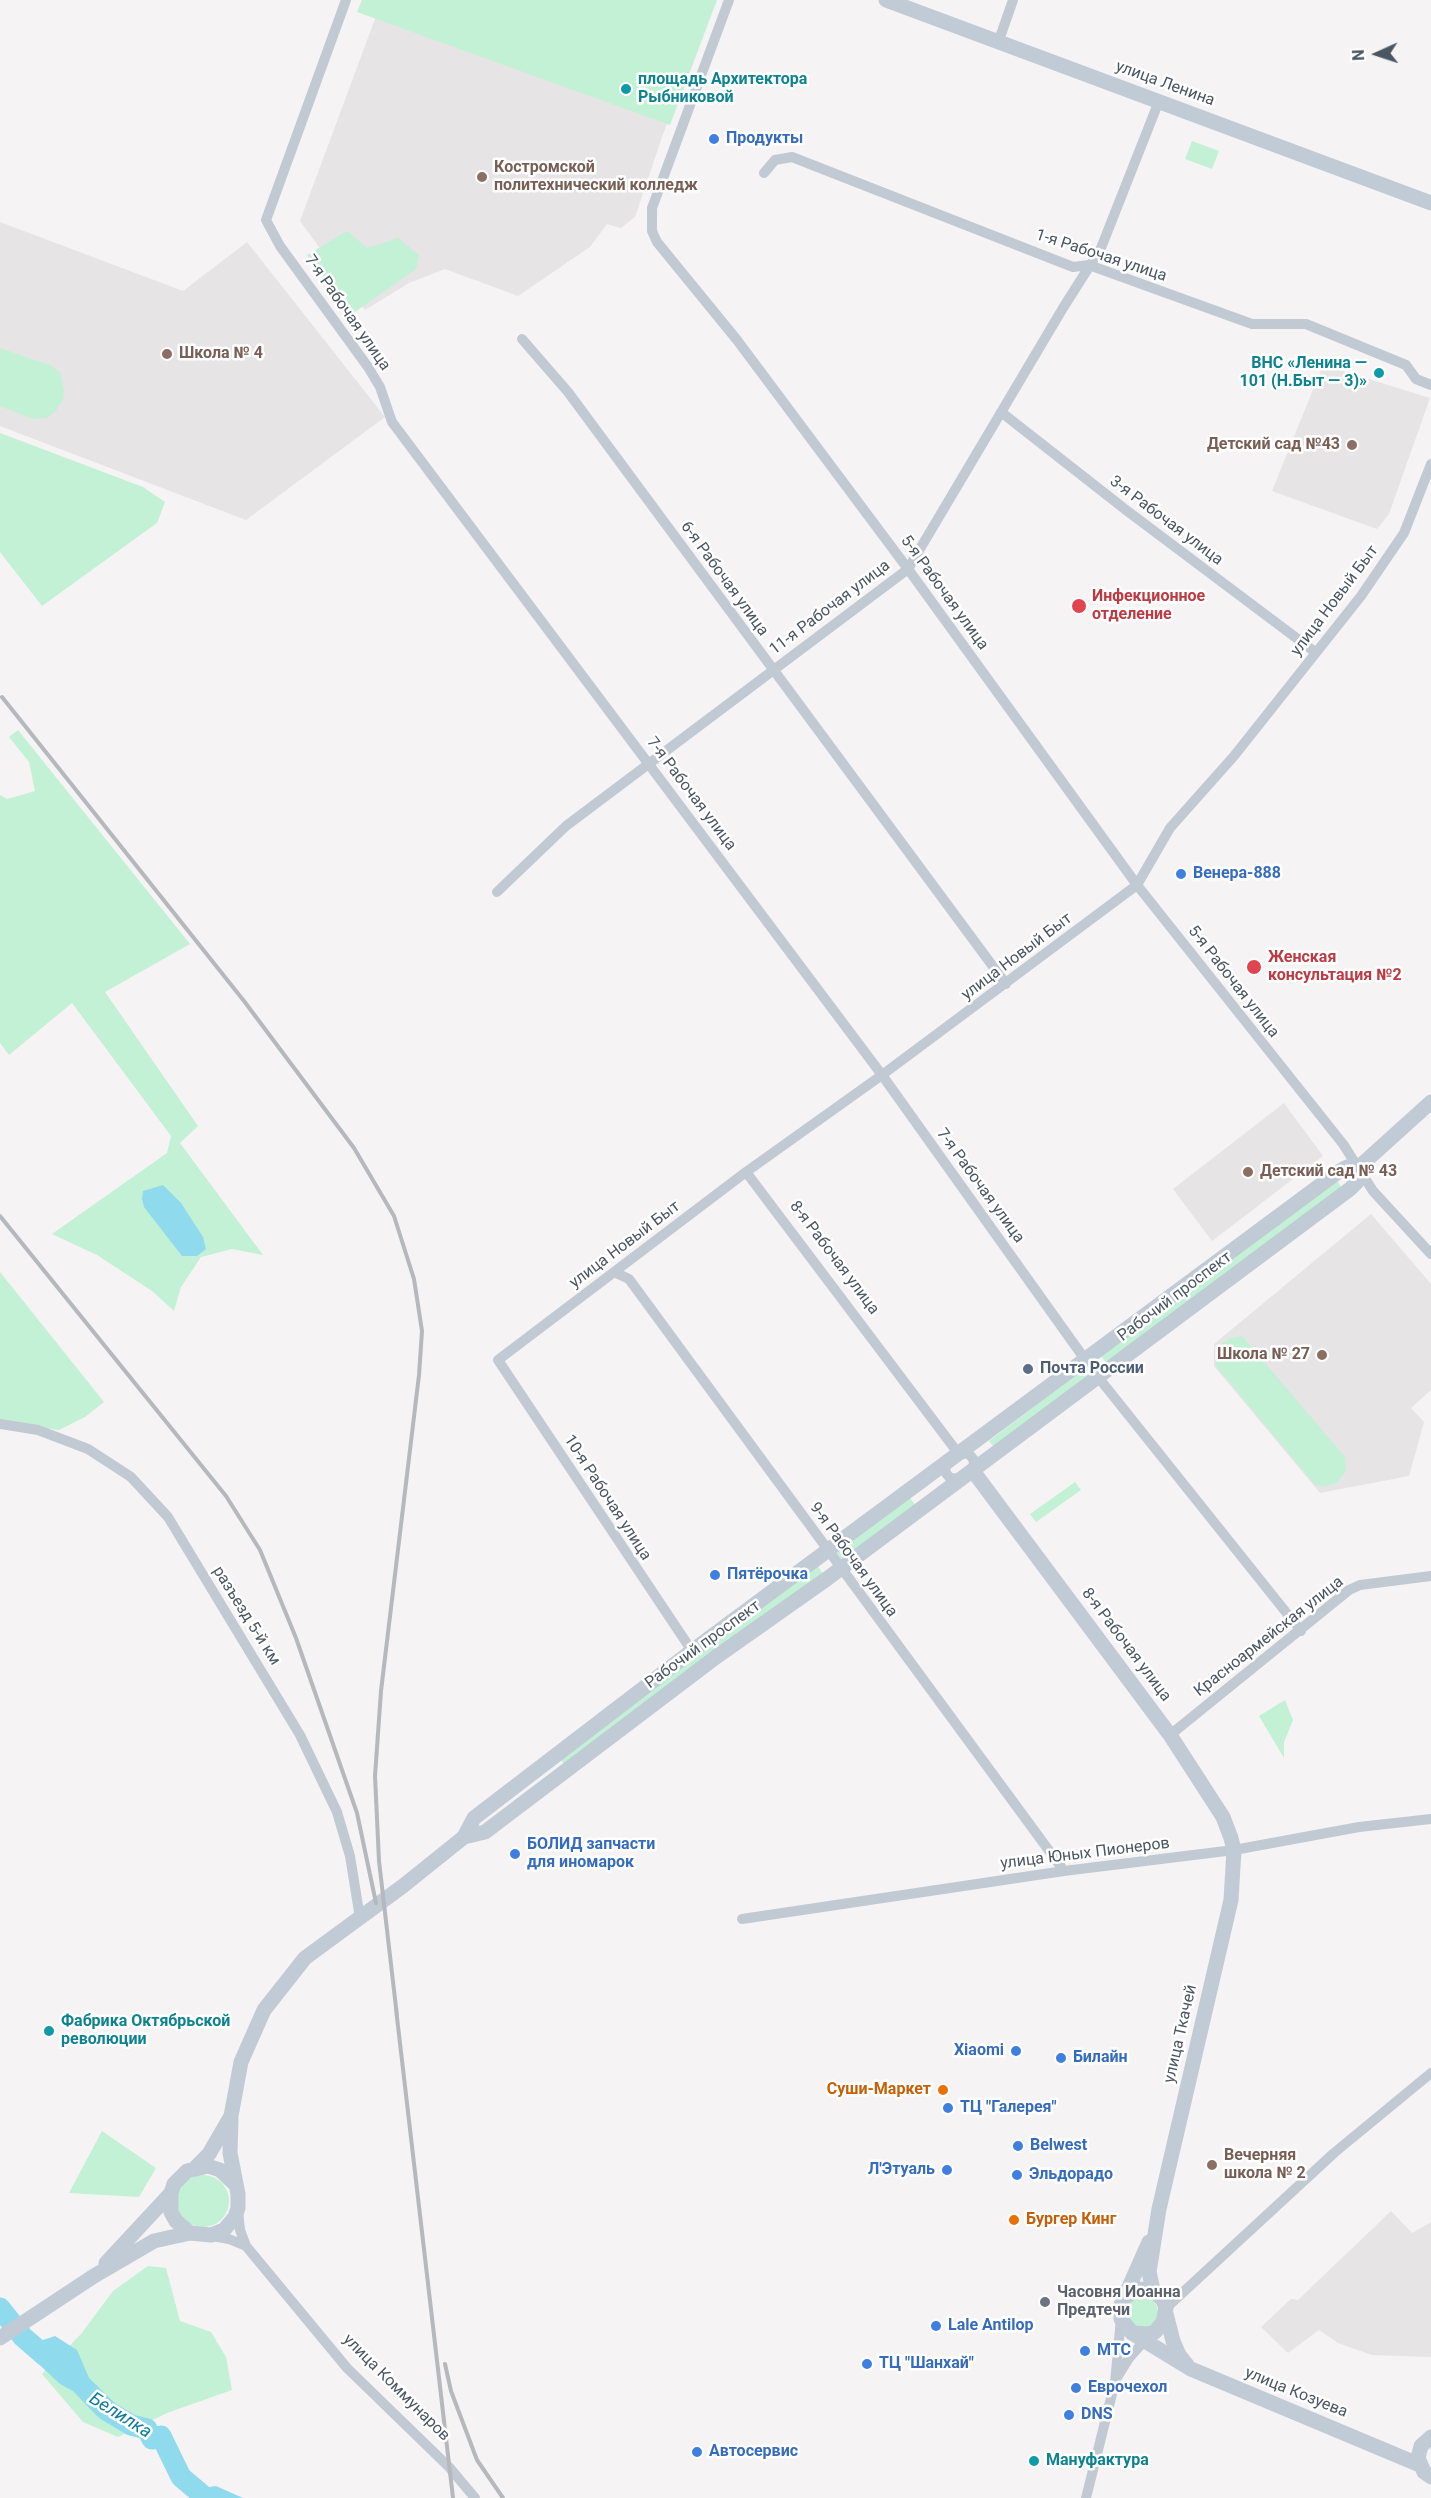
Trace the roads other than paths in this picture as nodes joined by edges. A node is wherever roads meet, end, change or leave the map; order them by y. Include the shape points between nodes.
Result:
1 (346, 0) edge
2 (729, 0) edge
3 (886, 0) edge
4 (1013, 0) edge
5 (998, 43) junction
6 (1159, 101) junction
7 (764, 173) dead end
8 (1431, 202) edge
9 (1089, 265) junction
10 (522, 339) dead end
11 (1431, 385) edge
12 (1001, 412) junction
13 (1431, 464) edge
14 (908, 569) junction
15 (1315, 652) junction
16 (773, 670) junction
17 (650, 763) junction
18 (1137, 885) junction
19 (497, 892) dead end
20 (1006, 984) junction
21 (882, 1075) junction
22 (1431, 1102) edge
23 (1359, 1167) junction
24 (746, 1172) junction
25 (1431, 1254) edge
26 (614, 1272) junction
27 (1084, 1358) junction
28 (498, 1360) joint
29 (1098, 1377) junction
30 (0, 1424) edge
31 (953, 1457) junction
32 (968, 1475) junction
33 (828, 1550) junction
34 (841, 1569) junction
35 (1431, 1576) edge
36 (1301, 1631) junction
37 (692, 1651) junction
38 (1170, 1735) junction
39 (1431, 1819) edge
40 (464, 1837) junction
41 (1234, 1851) junction
42 (1064, 1870) junction
43 (360, 1918) junction
44 (742, 1919) dead end
45 (1431, 2073) edge
46 (231, 2116) junction
47 (196, 2167) junction
48 (235, 2184) junction
49 (171, 2193) junction
50 (238, 2208) junction
51 (1156, 2225) junction
52 (190, 2233) junction
53 (211, 2235) junction
54 (246, 2246) junction
55 (94, 2276) junction
56 (1153, 2290) junction
57 (1125, 2297) junction
58 (1166, 2311) junction
59 (1121, 2319) junction
60 (1144, 2335) junction
61 (0, 2337) edge
62 (1191, 2369) junction
63 (1114, 2382) junction
64 (1426, 2441) edge
65 (1386, 2450) junction
66 (1428, 2474) edge
67 (475, 2498) edge
68 (1086, 2498) edge

1 - 17 street, 7-я Рабочая улица via 266,220 280,246 368,367 392,422
2 - 14 street, 5-я Рабочая улица via 652,208 652,231
3 - 5 street, улица Ленина
4 - 5 street
5 - 6 street, улица Ленина
6 - 8 street, улица Ленина
6 - 9 street, 11-я Рабочая улица via 1101,248
7 - 9 street, 1-я Рабочая улица via 775,160 792,157 1073,267
9 - 11 street, 1-я Рабочая улица via 1252,324 1306,324 1406,365 1416,379
9 - 12 street, 11-я Рабочая улица
10 - 16 street, 6-я Рабочая улица via 568,392
12 - 14 street, 11-я Рабочая улица
12 - 15 street, 3-я Рабочая улица
13 - 15 street, улица Новый Быт via 1404,533 1361,596
14 - 16 street, 11-я Рабочая улица
14 - 18 street, 5-я Рабочая улица
15 - 18 street, улица Новый Быт via 1234,756 1170,828
16 - 17 street, 11-я Рабочая улица
16 - 20 street, 6-я Рабочая улица
17 - 19 street, 11-я Рабочая улица via 566,826
17 - 21 street, 7-я Рабочая улица
18 - 20 street, улица Новый Быт
18 - 23 street, 5-я Рабочая улица
20 - 21 street, улица Новый Быт
21 - 24 street, улица Новый Быт
21 - 27 street, 7-я Рабочая улица
22 - 23 street, Рабочий проспект
23 - 25 street, 5-я Рабочая улица via 1372,1191
23 - 27 street, Рабочий проспект via 1338,1172
23 - 29 street, Рабочий проспект via 1357,1182 1350,1189
24 - 26 street, улица Новый Быт
24 - 31 street, 8-я Рабочая улица
26 - 28 street, улица Новый Быт
26 - 33 street, 9-я Рабочая улица via 629,1279
27 - 31 street, Рабочий проспект
28 - 37 street, 10-я Рабочая улица
29 - 32 street, Рабочий проспект
29 - 36 street
30 - 43 street, разъезд 5-й км via 38,1430 88,1449 131,1477 168,1517 305,1744 337,1812 350,1856
31 - 32 street via 969,1454 974,1460
31 - 32 street via 945,1472 950,1478
31 - 33 street, Рабочий проспект
32 - 34 street, Рабочий проспект
32 - 38 street, 8-я Рабочая улица
33 - 34 street, 9-я Рабочая улица
33 - 37 street, Рабочий проспект
34 - 40 street, Рабочий проспект via 716,1657 485,1832
34 - 42 street, 9-я Рабочая улица
35 - 36 street, Красноармейская улица via 1354,1587
36 - 38 street, Красноармейская улица
37 - 40 street, Рабочий проспект via 474,1818
38 - 41 street, 8-я Рабочая улица via 1223,1817
39 - 41 street, улица Юных Пионеров via 1359,1827
40 - 43 street, Рабочий проспект
41 - 42 street, улица Юных Пионеров
41 - 51 street, улица Ткачей via 1231,1900
42 - 44 street, улица Юных Пионеров
43 - 46 street, Рабочий проспект via 305,1958 264,2010 241,2062
45 - 58 street via 1334,2153
46 - 47 street, Рабочий проспект via 209,2154
46 - 48 street via 230,2153
47 - 48 street via 220,2170
47 - 49 street via 180,2176
48 - 50 street
49 - 52 street via 171,2212
49 - 55 street
50 - 53 street via 224,2230
50 - 54 street
51 - 56 street, улица Ткачей via 1149,2272
51 - 57 street, улица Ткачей
52 - 53 street
52 - 55 street via 154,2241
53 - 54 street
54 - 67 street, улица Коммунаров via 347,2368 449,2467
55 - 61 street
56 - 57 street via 1138,2289
56 - 58 street via 1163,2300
57 - 59 street
58 - 60 street via 1160,2327
58 - 62 street via 1179,2355
59 - 60 street
59 - 63 street
60 - 62 street, улица Козуева
60 - 63 street
62 - 65 street, улица Козуева
63 - 68 street
64 - 65 street, улица Козуева via 1412,2449
64 - 66 street, улица Козуева via 1418,2458
65 - 66 street, улица Козуева

